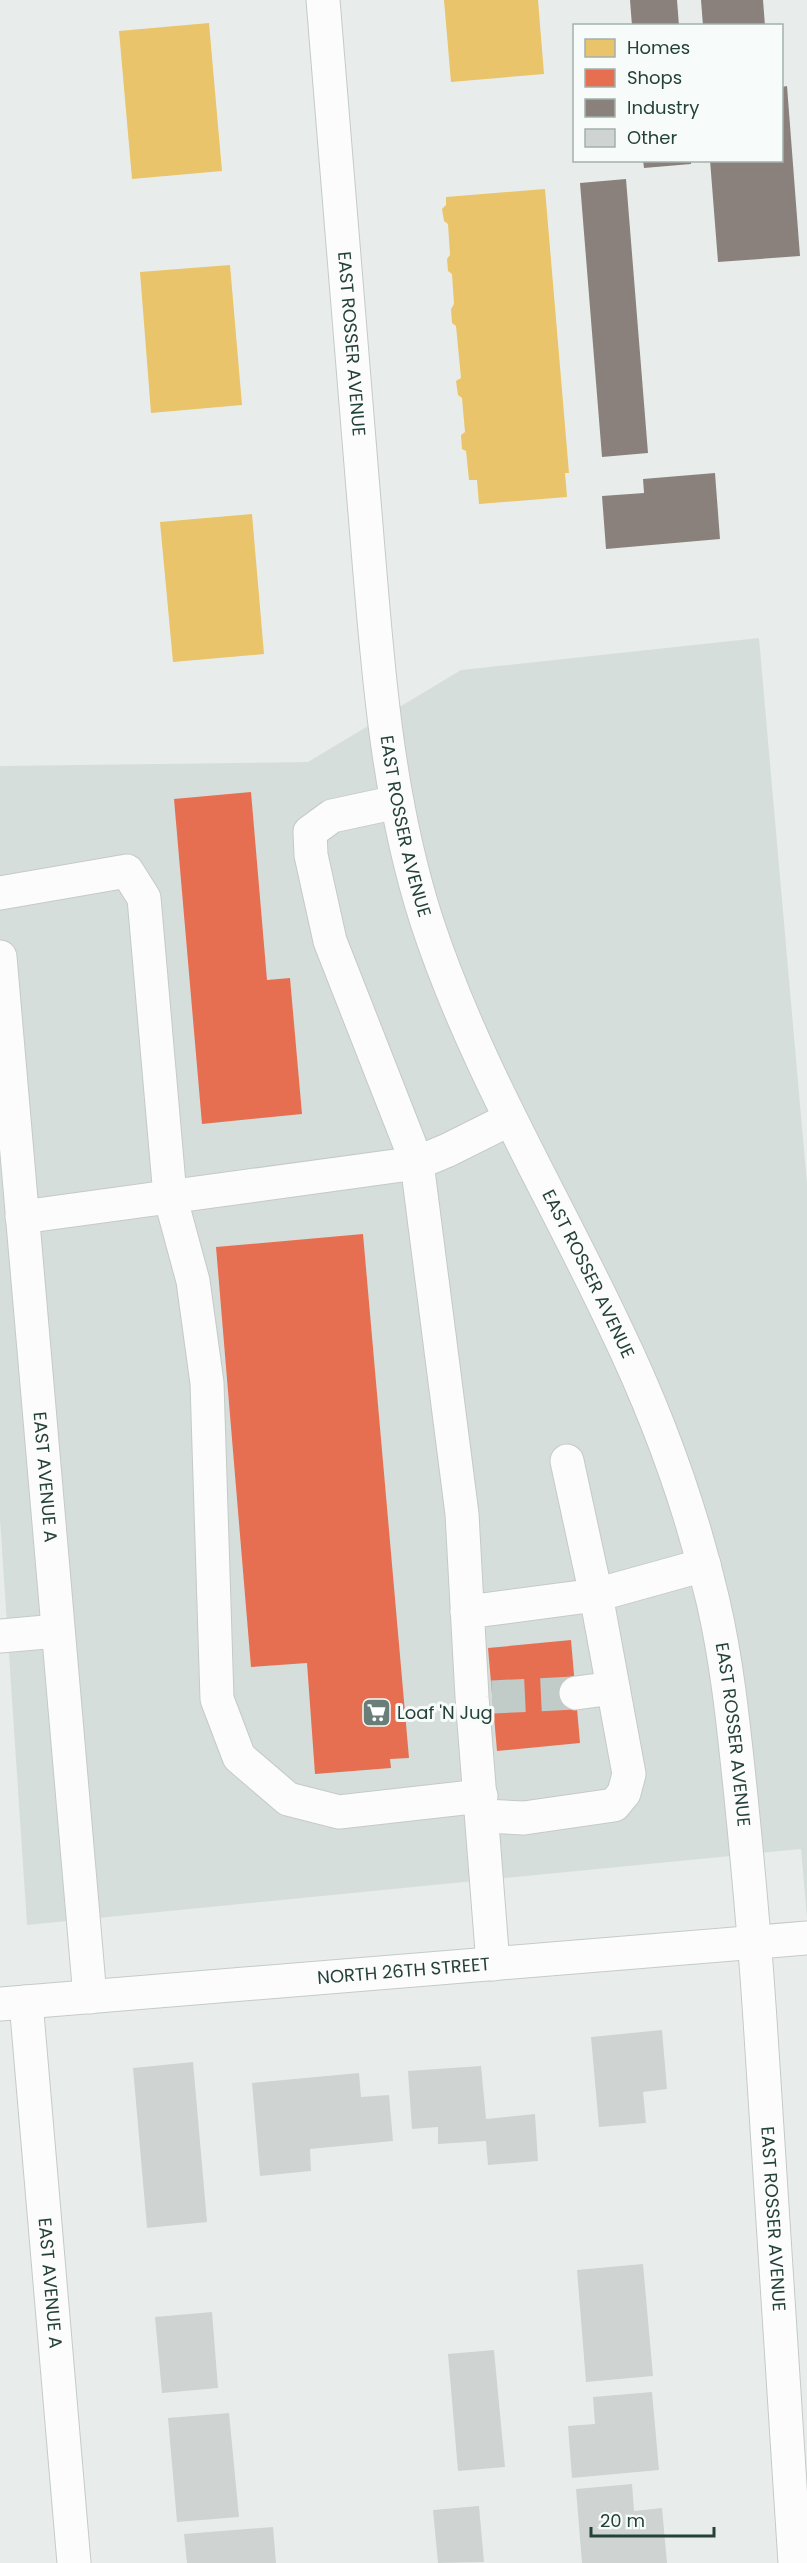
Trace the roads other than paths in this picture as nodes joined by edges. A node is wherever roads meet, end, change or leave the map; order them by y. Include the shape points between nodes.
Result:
1 (323, 0) edge
2 (397, 802) junction
3 (0, 893) edge
4 (0, 957) edge
5 (510, 1119) junction
6 (417, 1162) junction
7 (171, 1196) junction
8 (22, 1217) junction
9 (567, 1461) dead end
10 (704, 1565) junction
11 (596, 1595) junction
12 (467, 1612) junction
13 (57, 1631) junction
14 (0, 1636) edge
15 (613, 1688) junction
16 (576, 1693) tunnel mouth
17 (482, 1806) junction
18 (807, 1938) edge
19 (755, 1942) junction
20 (493, 1964) junction
21 (90, 1997) junction
22 (13, 2003) edge
23 (794, 2323) edge
24 (800, 2523) edge
25 (74, 2563) edge
26 (795, 2563) edge

1 - 2 street, EAST ROSSER AVENUE via 377,653
2 - 5 street, EAST ROSSER AVENUE via 421,901 443,969
2 - 6 street via 332,816 310,832 310,844 330,941
3 - 7 street via 127,872 144,898
4 - 8 street, EAST AVENUE A
5 - 6 street
5 - 10 street, EAST ROSSER AVENUE via 644,1392 672,1462
6 - 7 street
6 - 12 street via 462,1514
7 - 8 street
7 - 17 street via 193,1281 207,1383 217,1699 240,1757 288,1799 339,1812
8 - 13 street, EAST AVENUE A
9 - 11 street
10 - 11 street
10 - 19 street, EAST ROSSER AVENUE via 725,1660
11 - 12 street
11 - 15 street
12 - 17 street via 482,1697
13 - 14 street
13 - 21 street, EAST AVENUE A
15 - 16 street
15 - 17 street via 629,1773 624,1793 614,1805 524,1818
17 - 20 street
18 - 19 street, NORTH 26TH STREET
19 - 20 street, NORTH 26TH STREET
19 - 23 street, EAST ROSSER AVENUE
20 - 21 street, NORTH 26TH STREET
21 - 22 street, NORTH 26TH STREET
22 - 25 street, EAST AVENUE A
23 - 24 street, EAST ROSSER AVENUE
24 - 26 street, EAST ROSSER AVENUE

